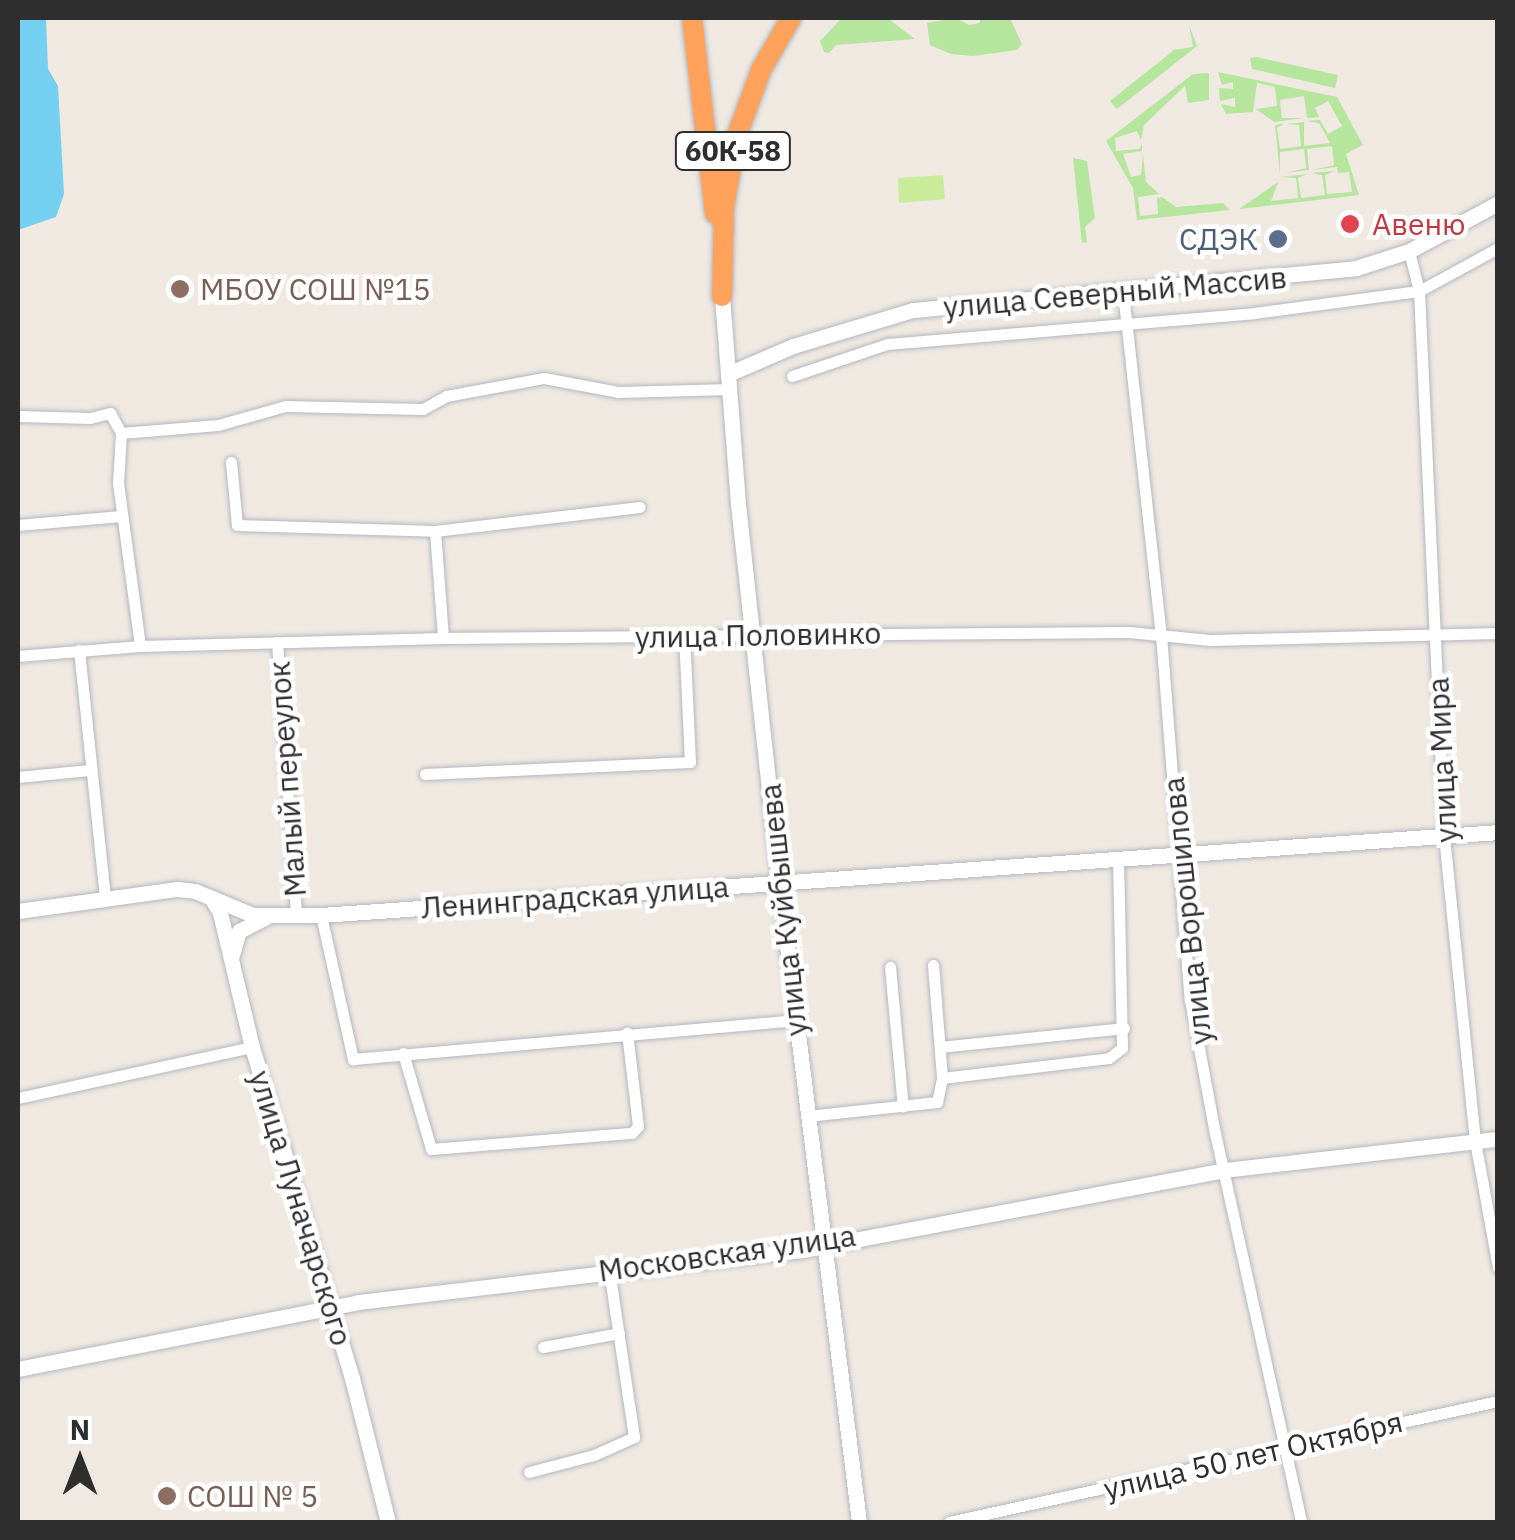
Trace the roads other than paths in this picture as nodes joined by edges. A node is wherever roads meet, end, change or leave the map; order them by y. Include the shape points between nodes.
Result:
1 (692, 18) edge
2 (791, 18) edge
3 (1498, 203) edge
4 (1498, 248) edge
5 (1409, 251) junction
6 (1419, 291) junction
7 (1123, 292) junction
8 (722, 296) junction
9 (1128, 322) junction
10 (792, 376) dead end
11 (729, 382) junction
12 (18, 416) edge
13 (121, 433) junction
14 (230, 462) dead end
15 (640, 507) dead end
16 (121, 516) junction
17 (18, 525) edge
18 (435, 531) junction
19 (1498, 633) edge
20 (755, 635) junction
21 (1161, 635) junction
22 (684, 636) junction
23 (1436, 636) junction
24 (443, 638) junction
25 (277, 642) junction
26 (140, 646) junction
27 (79, 650) junction
28 (18, 656) edge
29 (89, 770) junction
30 (425, 774) dead end
31 (18, 777) edge
32 (1498, 832) edge
33 (1444, 836) junction
34 (1180, 855) junction
35 (1118, 859) junction
36 (779, 882) junction
37 (105, 896) junction
38 (210, 896) junction
39 (18, 911) edge
40 (321, 915) junction
41 (296, 916) junction
42 (267, 917) junction
43 (932, 965) dead end
44 (890, 967) dead end
45 (232, 969) junction
46 (795, 1020) junction
47 (1124, 1028) junction
48 (627, 1033) junction
49 (252, 1047) junction
50 (940, 1047) junction
51 (403, 1053) junction
52 (942, 1078) junction
53 (18, 1098) edge
54 (903, 1106) junction
55 (807, 1116) junction
56 (1498, 1139) edge
57 (1475, 1141) junction
58 (1224, 1170) junction
59 (823, 1245) junction
60 (1498, 1267) edge
61 (610, 1270) junction
62 (332, 1309) junction
63 (619, 1333) junction
64 (543, 1347) dead end
65 (18, 1369) edge
66 (1498, 1400) edge
67 (1284, 1448) junction
68 (529, 1472) dead end
69 (388, 1522) edge
70 (859, 1522) edge
71 (949, 1522) edge
72 (1301, 1522) edge

1 - 8 highway
2 - 8 highway, 60К-58 via 760,70 736,138 724,208
3 - 5 street, улица Северный Массив
4 - 6 street
5 - 6 street, улица Мира
5 - 7 street, улица Северный Массив via 1356,268
6 - 9 street
6 - 23 street, улица Мира
7 - 9 street, улица Ворошилова
7 - 11 street, улица Северный Массив via 900,313 793,346
8 - 11 street, улица Куйбышева
9 - 10 street via 887,344
9 - 21 street, улица Ворошилова
11 - 13 street via 618,392 544,378 446,396 423,409 285,406 218,425
11 - 20 street, улица Куйбышева
12 - 13 street via 110,413
13 - 16 street
14 - 18 street via 237,525
15 - 18 street
16 - 17 street
16 - 26 street
18 - 24 street
19 - 23 street, улица Половинко
20 - 21 street, улица Половинко
20 - 22 street, улица Половинко
20 - 36 street, улица Куйбышева
21 - 23 street, улица Половинко
21 - 34 street, улица Ворошилова
22 - 24 street, улица Половинко
22 - 30 street via 690,762
23 - 33 street, улица Мира
24 - 25 street, улица Половинко
25 - 26 street, улица Половинко
25 - 41 street, Малый переулок
26 - 27 street, улица Половинко
27 - 28 street, улица Половинко
27 - 29 street
29 - 31 street
29 - 37 street
32 - 33 street, Ленинградская улица
33 - 34 street, Ленинградская улица
33 - 57 street, улица Мира
34 - 35 street, Ленинградская улица
34 - 58 street, улица Ворошилова via 1190,1000
35 - 36 street, Ленинградская улица
35 - 47 street
36 - 40 street, Ленинградская улица
36 - 46 street, улица Куйбышева
37 - 38 street, Ленинградская улица via 176,889
37 - 39 street, Ленинградская улица
38 - 42 street, Ленинградская улица
38 - 45 street, улица Луначарского
40 - 41 street, Ленинградская улица
40 - 51 street via 353,1058
41 - 42 street, Ленинградская улица
42 - 45 street via 239,931
43 - 50 street
44 - 54 street
45 - 49 street, улица Луначарского
46 - 48 street
46 - 55 street, улица Куйбышева
47 - 50 street
47 - 52 street via 1122,1048 1109,1058
48 - 51 street
48 - 51 street via 638,1126 632,1133 432,1149
49 - 53 street
49 - 62 street, улица Луначарского
50 - 52 street
52 - 54 street via 937,1102
54 - 55 street
55 - 59 street, улица Куйбышева
56 - 57 street, Московская улица
57 - 58 street, Московская улица
57 - 60 street, улица Мира
58 - 59 street, Московская улица
58 - 67 street, улица Ворошилова
59 - 61 street, Московская улица
59 - 70 street, улица Куйбышева
61 - 62 street, Московская улица
61 - 63 street
62 - 65 street, Московская улица
62 - 69 street, улица Луначарского
63 - 64 street
63 - 68 street via 634,1437 594,1456
66 - 67 street, улица 50 лет Октября
67 - 71 street, улица 50 лет Октября
67 - 72 street, улица Ворошилова

